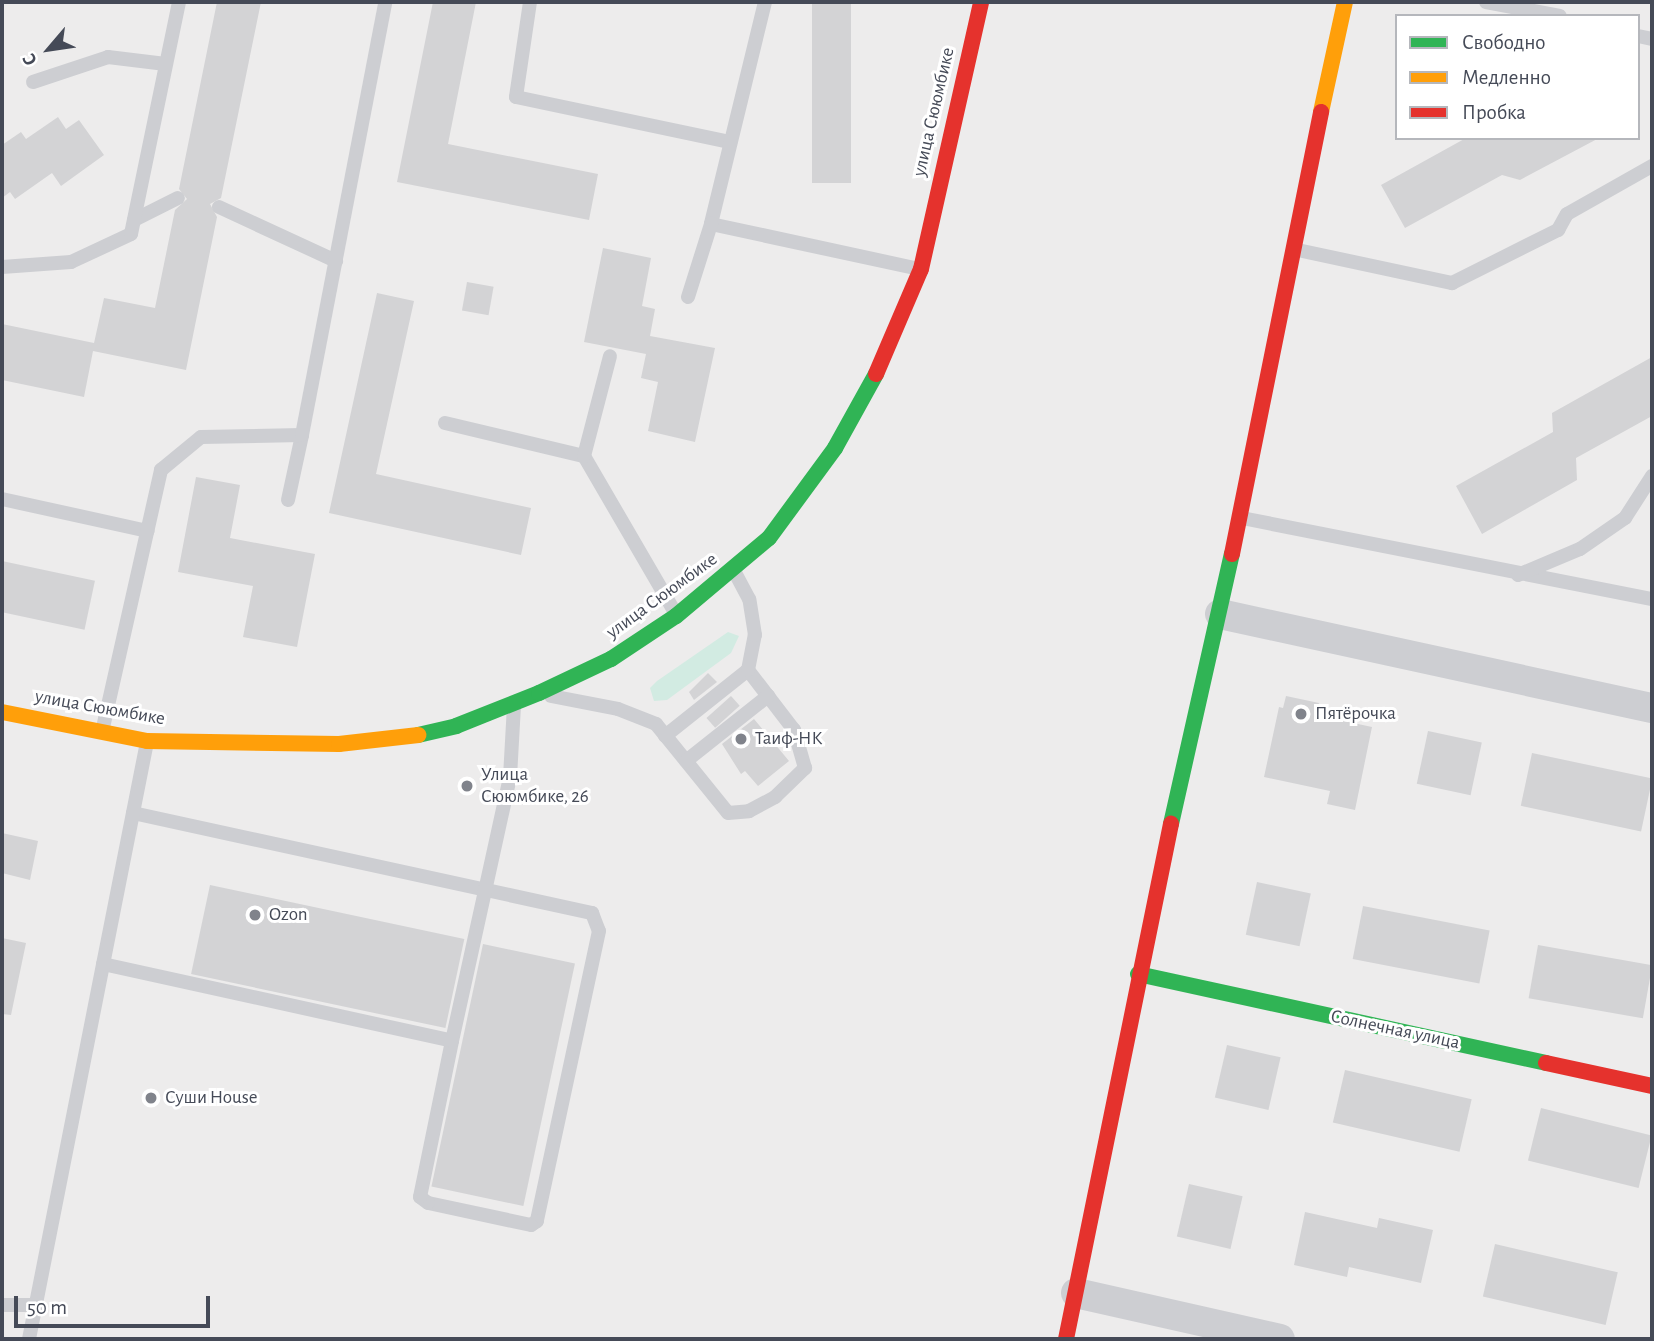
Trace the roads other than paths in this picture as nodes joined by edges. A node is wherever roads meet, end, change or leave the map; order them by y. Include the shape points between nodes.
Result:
1 (179, 2) edge
2 (385, 2) edge
3 (530, 2) edge
4 (765, 2) edge
5 (981, 2) edge
6 (1345, 2) edge
7 (1486, 2) edge
8 (1549, 14) edge
9 (166, 64) junction
10 (33, 82) dead end
11 (730, 142) junction
12 (1652, 166) edge
13 (178, 198) dead end
14 (219, 207) dead end
15 (134, 220) junction
16 (711, 224) junction
17 (1291, 249) junction
18 (337, 261) junction
19 (2, 267) edge
20 (921, 269) junction
21 (688, 297) dead end
22 (610, 356) dead end
23 (445, 424) dead end
24 (302, 435) junction
25 (584, 456) junction
26 (1651, 479) edge
27 (2, 499) edge
28 (288, 500) dead end
29 (1242, 519) junction
30 (148, 531) junction
31 (734, 571) junction
32 (1517, 576) junction
33 (1652, 600) edge
34 (1220, 614) junction
35 (676, 616) junction
36 (748, 670) junction
37 (540, 693) junction
38 (768, 696) junction
39 (514, 704) junction
40 (1652, 708) edge
41 (2, 712) edge
42 (102, 733) junction
43 (665, 736) junction
44 (148, 740) junction
45 (686, 761) junction
46 (133, 813) junction
47 (486, 888) junction
48 (103, 964) junction
49 (1138, 974) junction
50 (452, 1041) junction
51 (1652, 1086) edge
52 (1076, 1293) junction
53 (2, 1305) edge
54 (36, 1305) junction
55 (29, 1339) edge
56 (1066, 1339) edge
57 (1280, 1339) edge

1 - 9 lane
2 - 18 lane
3 - 11 lane via 516,97
4 - 11 lane
5 - 20 street, улица Сююмбике
6 - 17 street
7 - 8 lane
9 - 10 lane via 108,57
9 - 15 lane
11 - 16 lane
12 - 17 lane via 1567,214 1558,230 1452,283
13 - 15 lane
14 - 18 lane
15 - 19 lane via 131,234 71,262
16 - 20 lane
16 - 21 lane
17 - 29 street
18 - 24 lane
20 - 31 street, улица Сююмбике via 870,389 835,448 769,538
22 - 25 lane
23 - 25 lane
24 - 28 lane
24 - 30 lane via 201,438 162,470
25 - 35 lane
26 - 32 lane via 1625,518 1580,549
27 - 30 lane
29 - 32 lane
29 - 34 street
30 - 42 lane
31 - 35 street, улица Сююмбике
31 - 36 lane via 749,599 755,635
32 - 33 lane
34 - 40 street
34 - 49 street
35 - 37 street, улица Сююмбике via 611,659
36 - 38 lane
36 - 43 lane
37 - 39 street, улица Сююмбике
37 - 43 lane via 618,709 656,724
38 - 45 lane
38 - 45 lane via 794,730 806,768 775,797 749,811 728,813
39 - 44 street, улица Сююмбике via 443,729 339,744
39 - 47 lane via 510,777
41 - 42 street, улица Сююмбике
42 - 44 street, улица Сююмбике
43 - 45 lane
44 - 46 lane
46 - 47 lane
46 - 48 lane
47 - 50 lane
47 - 50 lane via 586,909 598,921 537,1221 531,1225 428,1203 420,1197
48 - 50 lane
48 - 54 lane
49 - 51 street, Солнечная улица
49 - 52 street
52 - 56 street
52 - 57 street
53 - 54 lane
54 - 55 lane

